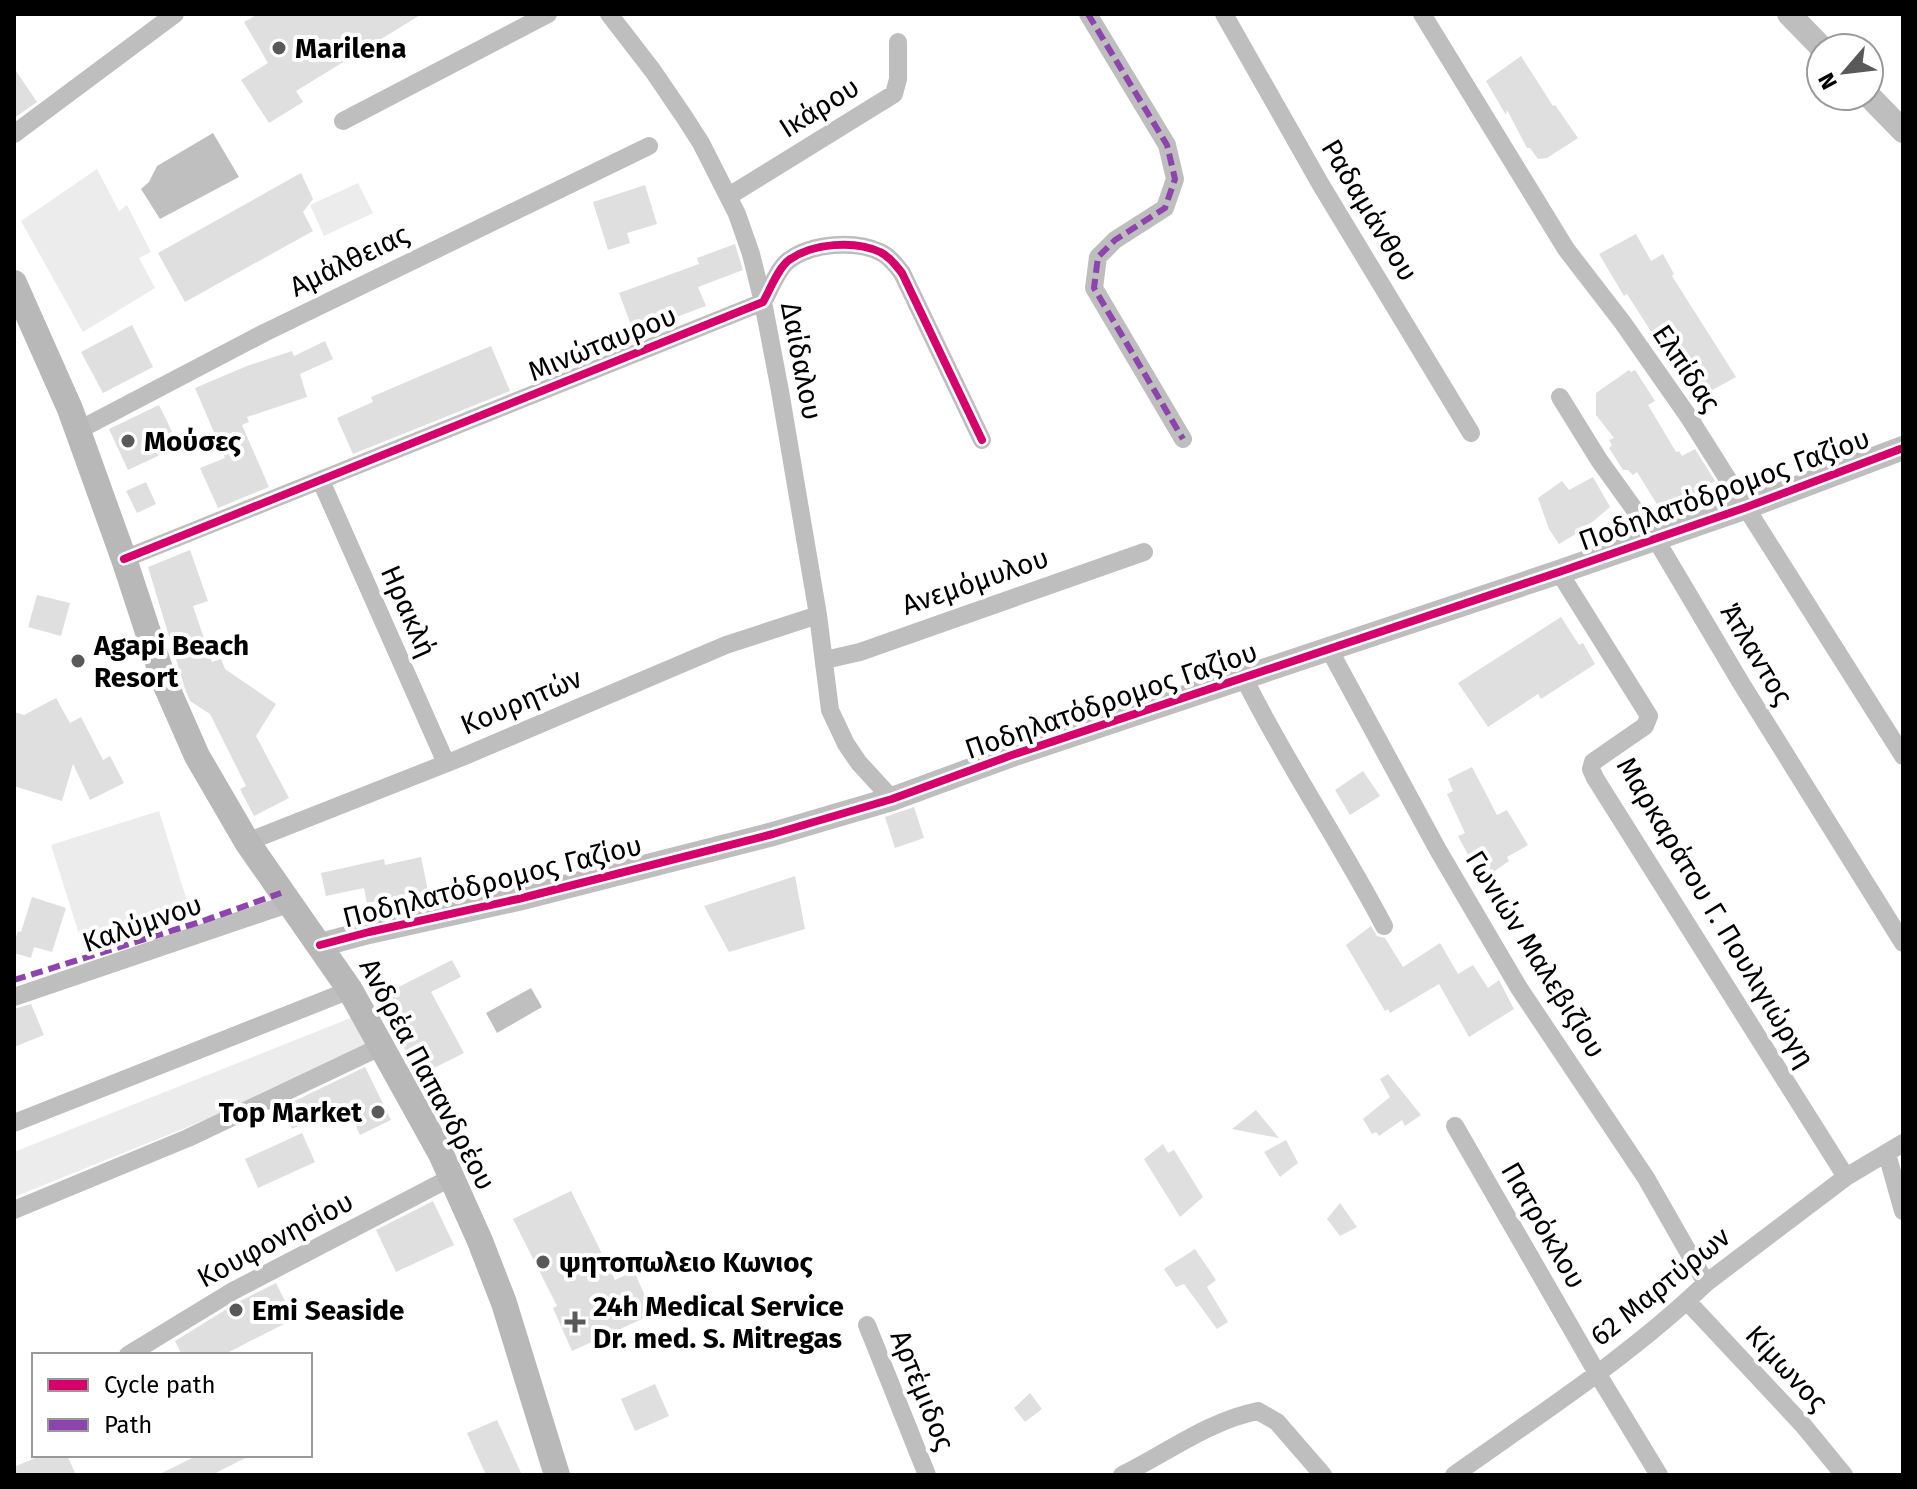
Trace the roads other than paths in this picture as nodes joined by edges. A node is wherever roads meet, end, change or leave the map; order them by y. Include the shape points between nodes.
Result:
1 (175, 14) edge
2 (548, 14) edge
3 (609, 14) edge
4 (1088, 14) edge
5 (1224, 14) edge
6 (1422, 14) edge
7 (1789, 14) edge
8 (1806, 32) edge
9 (898, 42) dead end
10 (1885, 112) edge
11 (343, 121) dead end
12 (1903, 131) edge
13 (14, 134) edge
14 (649, 146) dead end
15 (729, 196) junction
16 (14, 283) edge
17 (763, 302) junction
18 (1560, 397) dead end
19 (77, 431) junction
20 (1471, 433) dead end
21 (1183, 439) dead end
22 (982, 440) dead end
23 (1903, 448) edge
24 (321, 481) junction
25 (1744, 508) junction
26 (1655, 538) junction
27 (1144, 552) dead end
28 (124, 559) junction
29 (1559, 572) junction
30 (818, 615) junction
31 (1329, 649) junction
32 (825, 660) junction
33 (1244, 678) junction
34 (1903, 756) edge
35 (446, 763) junction
36 (892, 799) junction
37 (247, 842) junction
38 (288, 904) junction
39 (1384, 926) dead end
40 (1903, 943) edge
41 (320, 945) junction
42 (350, 990) junction
43 (14, 997) edge
44 (382, 1046) junction
45 (14, 1123) edge
46 (1455, 1126) dead end
47 (1895, 1148) edge
48 (452, 1177) junction
49 (1846, 1177) junction
50 (14, 1210) edge
51 (1903, 1211) edge
52 (1706, 1283) junction
53 (1687, 1301) junction
54 (867, 1325) dead end
55 (131, 1353) edge
56 (1597, 1373) junction
57 (557, 1475) edge
58 (927, 1475) edge
59 (1122, 1475) edge
60 (1323, 1475) edge
61 (1454, 1475) edge
62 (1659, 1475) edge
63 (1844, 1475) edge

1 - 13 street
2 - 11 street
3 - 15 street, Δαίδαλου via 685,118
4 - 21 street via 1167,145 1175,179 1165,208 1098,257 1094,288
5 - 20 street, Ραδαμάνθου
6 - 25 street, Ελπίδας via 1566,249 1688,416
7 - 8 street
9 - 15 street, Ικάρου via 894,94
10 - 12 street
14 - 19 street, Αμάλθειας via 264,333
15 - 17 street, Δαίδαλου
16 - 19 main road, Ανδρέα Παπανδρέου
17 - 22 street via 788,261 808,251 851,246 882,253 912,290
17 - 24 street, Μινώταυρου
17 - 30 street, Δαίδαλου
18 - 26 street, Άτλαντος
19 - 28 main road, Ανδρέα Παπανδρέου
23 - 25 street, Ποδηλατόδρομος Γαζίου
24 - 28 street, Μινώταυρου
24 - 35 street, Ηρακλή
25 - 26 street, Ποδηλατόδρομος Γαζίου
25 - 34 street, Ελπίδας
26 - 29 street, Ποδηλατόδρομος Γαζίου
26 - 40 street, Άτλαντος
27 - 32 street, Ανεμόμυλου
28 - 37 main road, Ανδρέα Παπανδρέου via 164,681 197,756
29 - 31 street, Ποδηλατόδρομος Γαζίου
29 - 49 street, Μαρκαράτου Γ. Πουλιγιώργη via 1649,716 1645,726 1593,762 1595,778
30 - 32 street, Δαίδαλου
30 - 35 street, Κουρητών via 726,645
31 - 33 street, Ποδηλατόδρομος Γαζίου
31 - 52 street, Γωνιών Μαλεβιζίου via 1519,988 1646,1178
32 - 36 street, Δαίδαλου via 836,726 859,763
33 - 36 street, Ποδηλατόδρομος Γαζίου
33 - 39 street
35 - 37 street, Κουρητών
36 - 41 street, Ποδηλατόδρομος Γαζίου via 773,834
37 - 38 main road, Ανδρέα Παπανδρέου
38 - 41 main road, Ανδρέα Παπανδρέου
38 - 43 street, Καλύμνου
41 - 42 main road, Ανδρέα Παπανδρέου
42 - 44 main road, Ανδρέα Παπανδρέου
42 - 45 street
44 - 48 main road, Ανδρέα Παπανδρέου
44 - 50 street via 188,1138
46 - 56 street, Πατρόκλου
47 - 49 street, 62 Μαρτύρων
47 - 51 street
48 - 55 street, Κουφονησίου via 233,1291
48 - 57 main road, Ανδρέα Παπανδρέου via 504,1303
49 - 52 street, 62 Μαρτύρων
52 - 53 street, 62 Μαρτύρων
53 - 56 street, 62 Μαρτύρων
53 - 63 street, Κίμωνος
54 - 58 street, Αρτέμιδος
56 - 61 street, 62 Μαρτύρων
56 - 62 street, Πατρόκλου
59 - 60 street via 1207,1428 1258,1411 1277,1422

